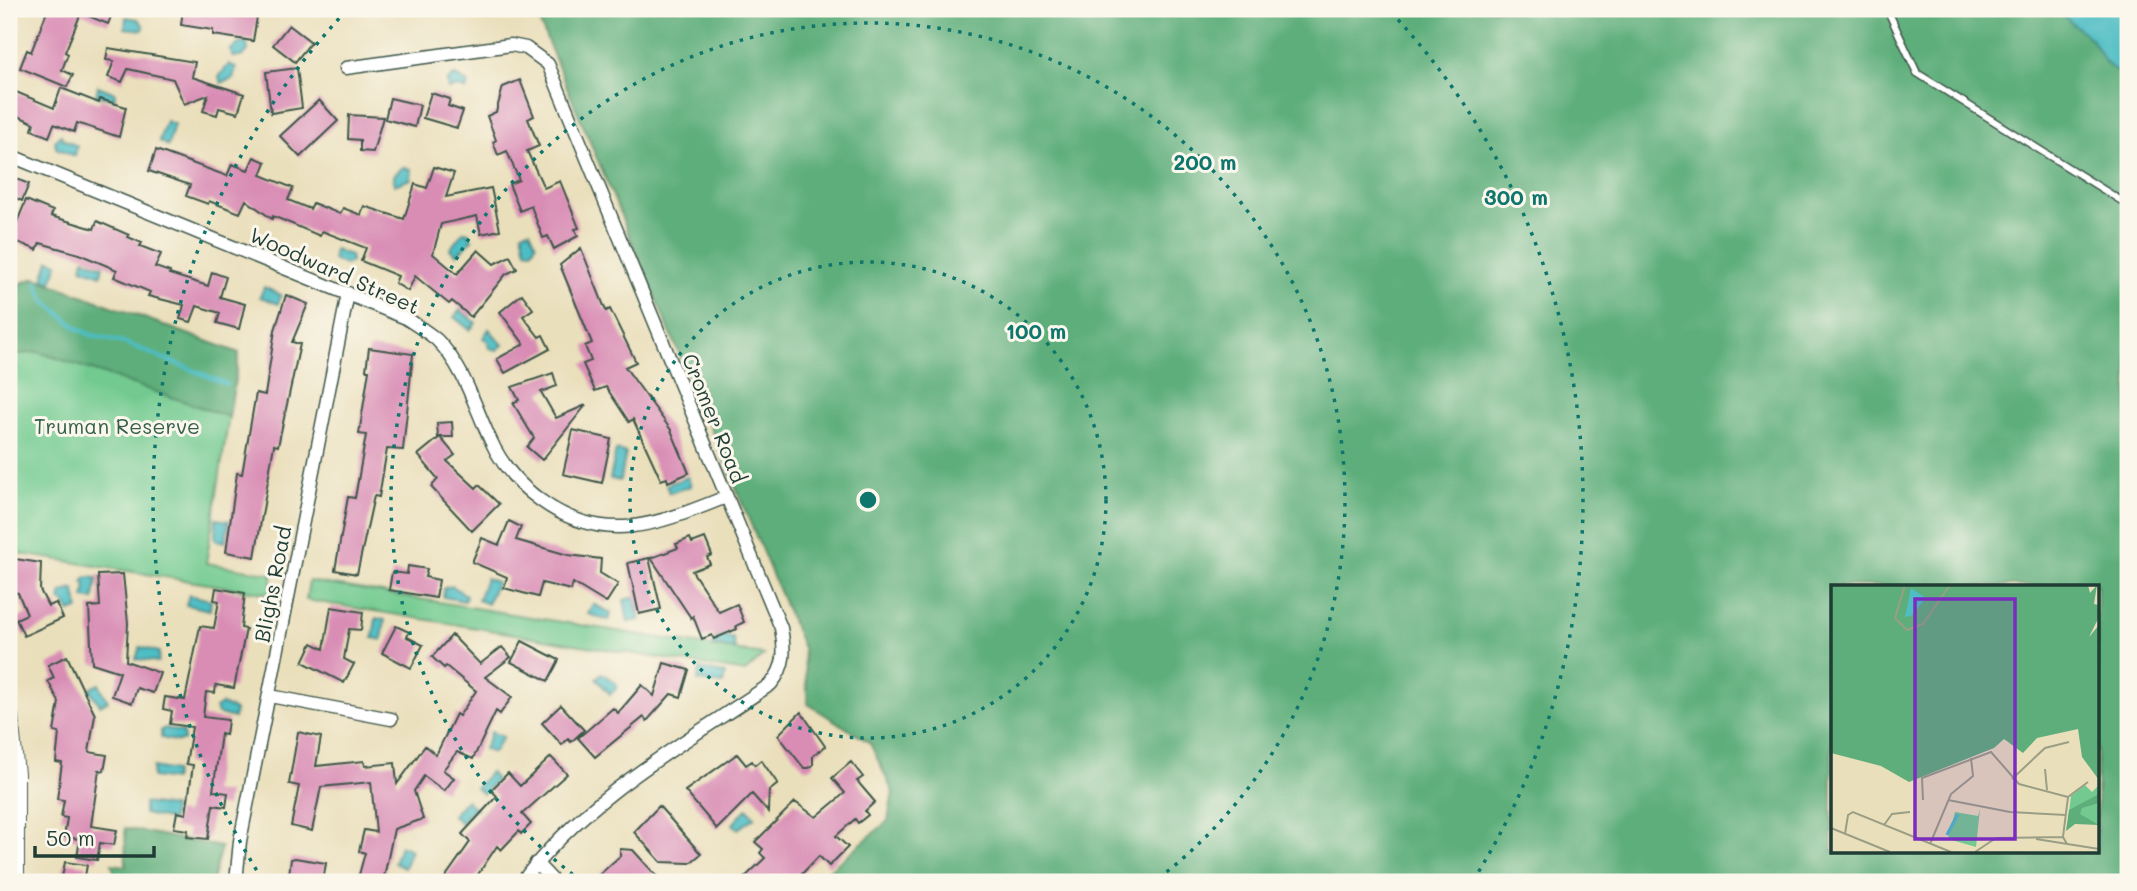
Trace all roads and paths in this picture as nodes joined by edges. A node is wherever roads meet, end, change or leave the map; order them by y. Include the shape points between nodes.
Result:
1 (1887, 9) edge
2 (346, 68) dead end
3 (9, 155) edge
4 (2128, 205) edge
5 (348, 293) junction
6 (726, 497) junction
7 (270, 696) junction
8 (9, 716) edge
9 (391, 719) dead end
10 (12, 774) edge
11 (536, 863) junction
12 (15, 882) edge
13 (236, 882) edge
14 (522, 882) edge
15 (554, 882) edge

1 - 4 lane via 1917,73
2 - 6 street, Cromer Road via 511,45 526,48 548,64
3 - 5 street, Woodward Street
5 - 6 street, Woodward Street via 406,318 436,340 460,371 508,470 562,517 601,529 643,526
5 - 7 street, Blighs Road
6 - 11 street, Cromer Road via 781,628 785,653 780,673 771,684 598,803
7 - 9 street
7 - 13 street, Blighs Road
8 - 10 street
10 - 12 street
11 - 14 street, Cromer Road
11 - 15 street

